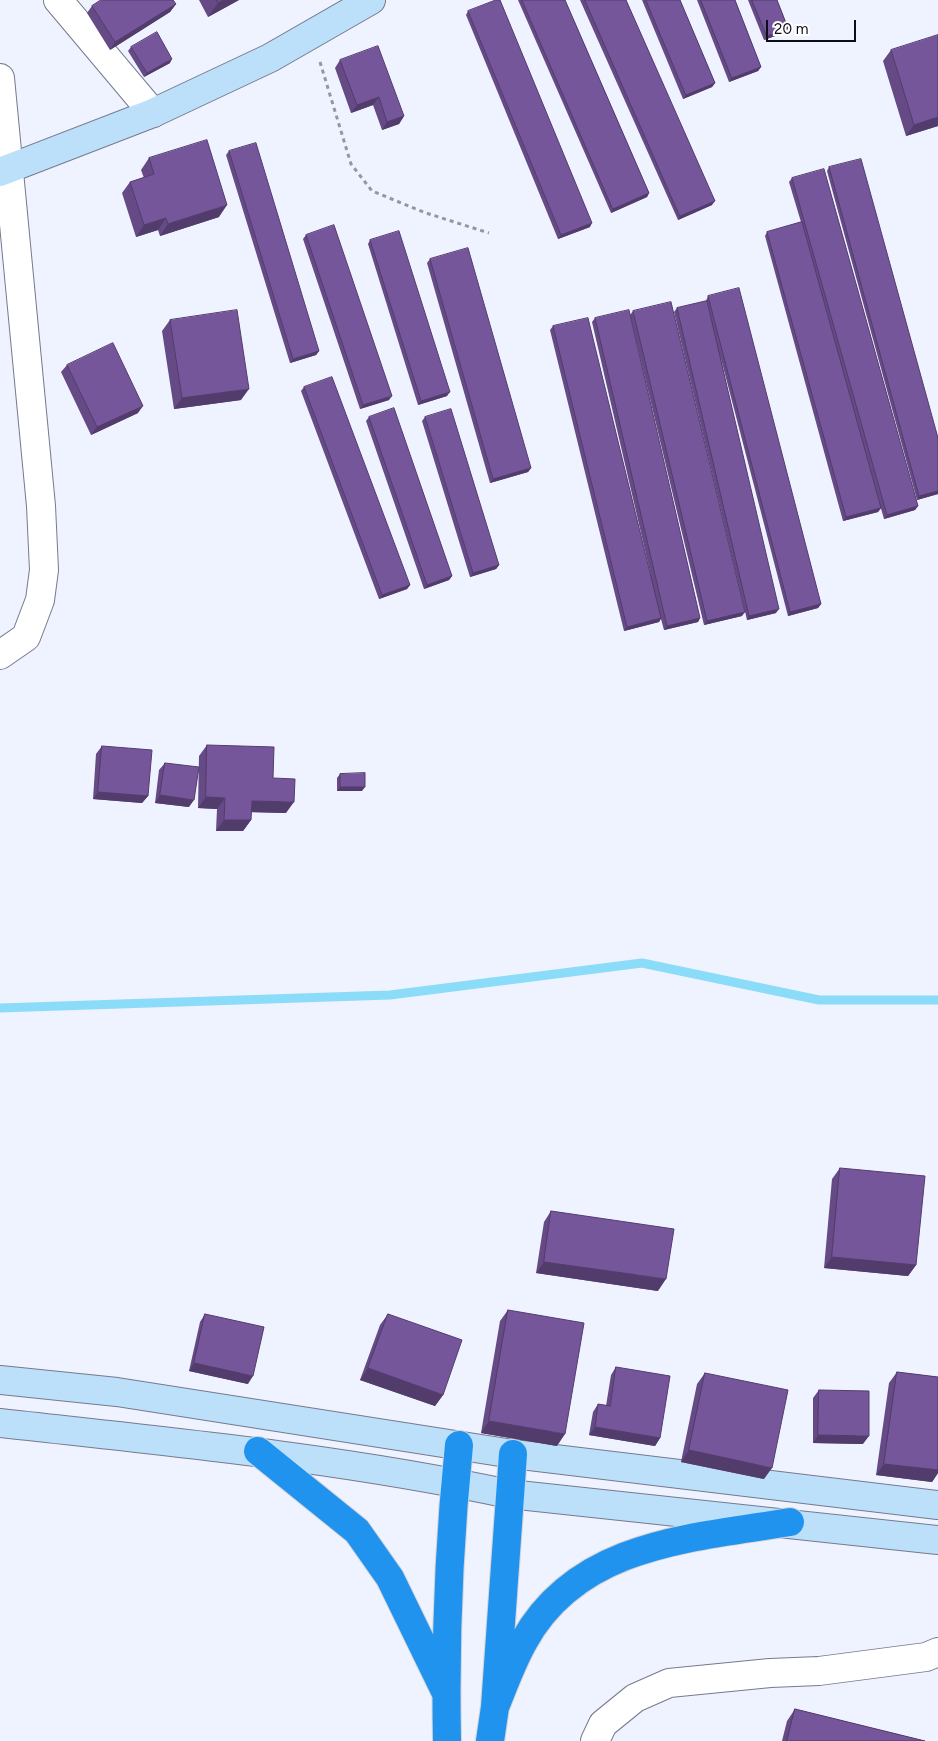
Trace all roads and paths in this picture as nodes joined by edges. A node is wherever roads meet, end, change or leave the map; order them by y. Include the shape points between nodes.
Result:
1 (58, 0) edge
2 (371, 0) edge
3 (309, 36) junction
4 (0, 78) edge
5 (153, 114) junction
6 (5, 170) edge
7 (490, 233) dead end
8 (0, 655) edge
9 (0, 1380) edge
10 (0, 1423) edge
11 (459, 1445) junction
12 (258, 1451) junction
13 (512, 1454) junction
14 (455, 1482) junction
15 (509, 1494) junction
16 (938, 1505) edge
17 (790, 1522) junction
18 (938, 1540) edge
19 (938, 1652) edge
20 (446, 1692) junction
21 (494, 1707) junction
22 (447, 1741) edge
23 (490, 1741) edge
24 (595, 1741) edge

1 - 5 street
2 - 3 main road
3 - 5 main road
3 - 7 path via 325,72 351,164 372,191 426,213
4 - 6 street
5 - 6 main road
6 - 8 street via 41,506 44,570 40,600 26,637
9 - 11 main road via 117,1392
10 - 12 main road
11 - 13 main road
11 - 14 highway
12 - 14 main road
12 - 20 highway via 357,1531 390,1578
13 - 15 highway
13 - 16 main road
14 - 15 main road
14 - 20 highway
15 - 17 main road
15 - 21 highway
17 - 18 main road
17 - 21 highway via 672,1541 622,1556 580,1578 549,1606 524,1640
19 - 24 street via 819,1671 669,1682 635,1698 603,1724
20 - 22 highway
21 - 23 highway

